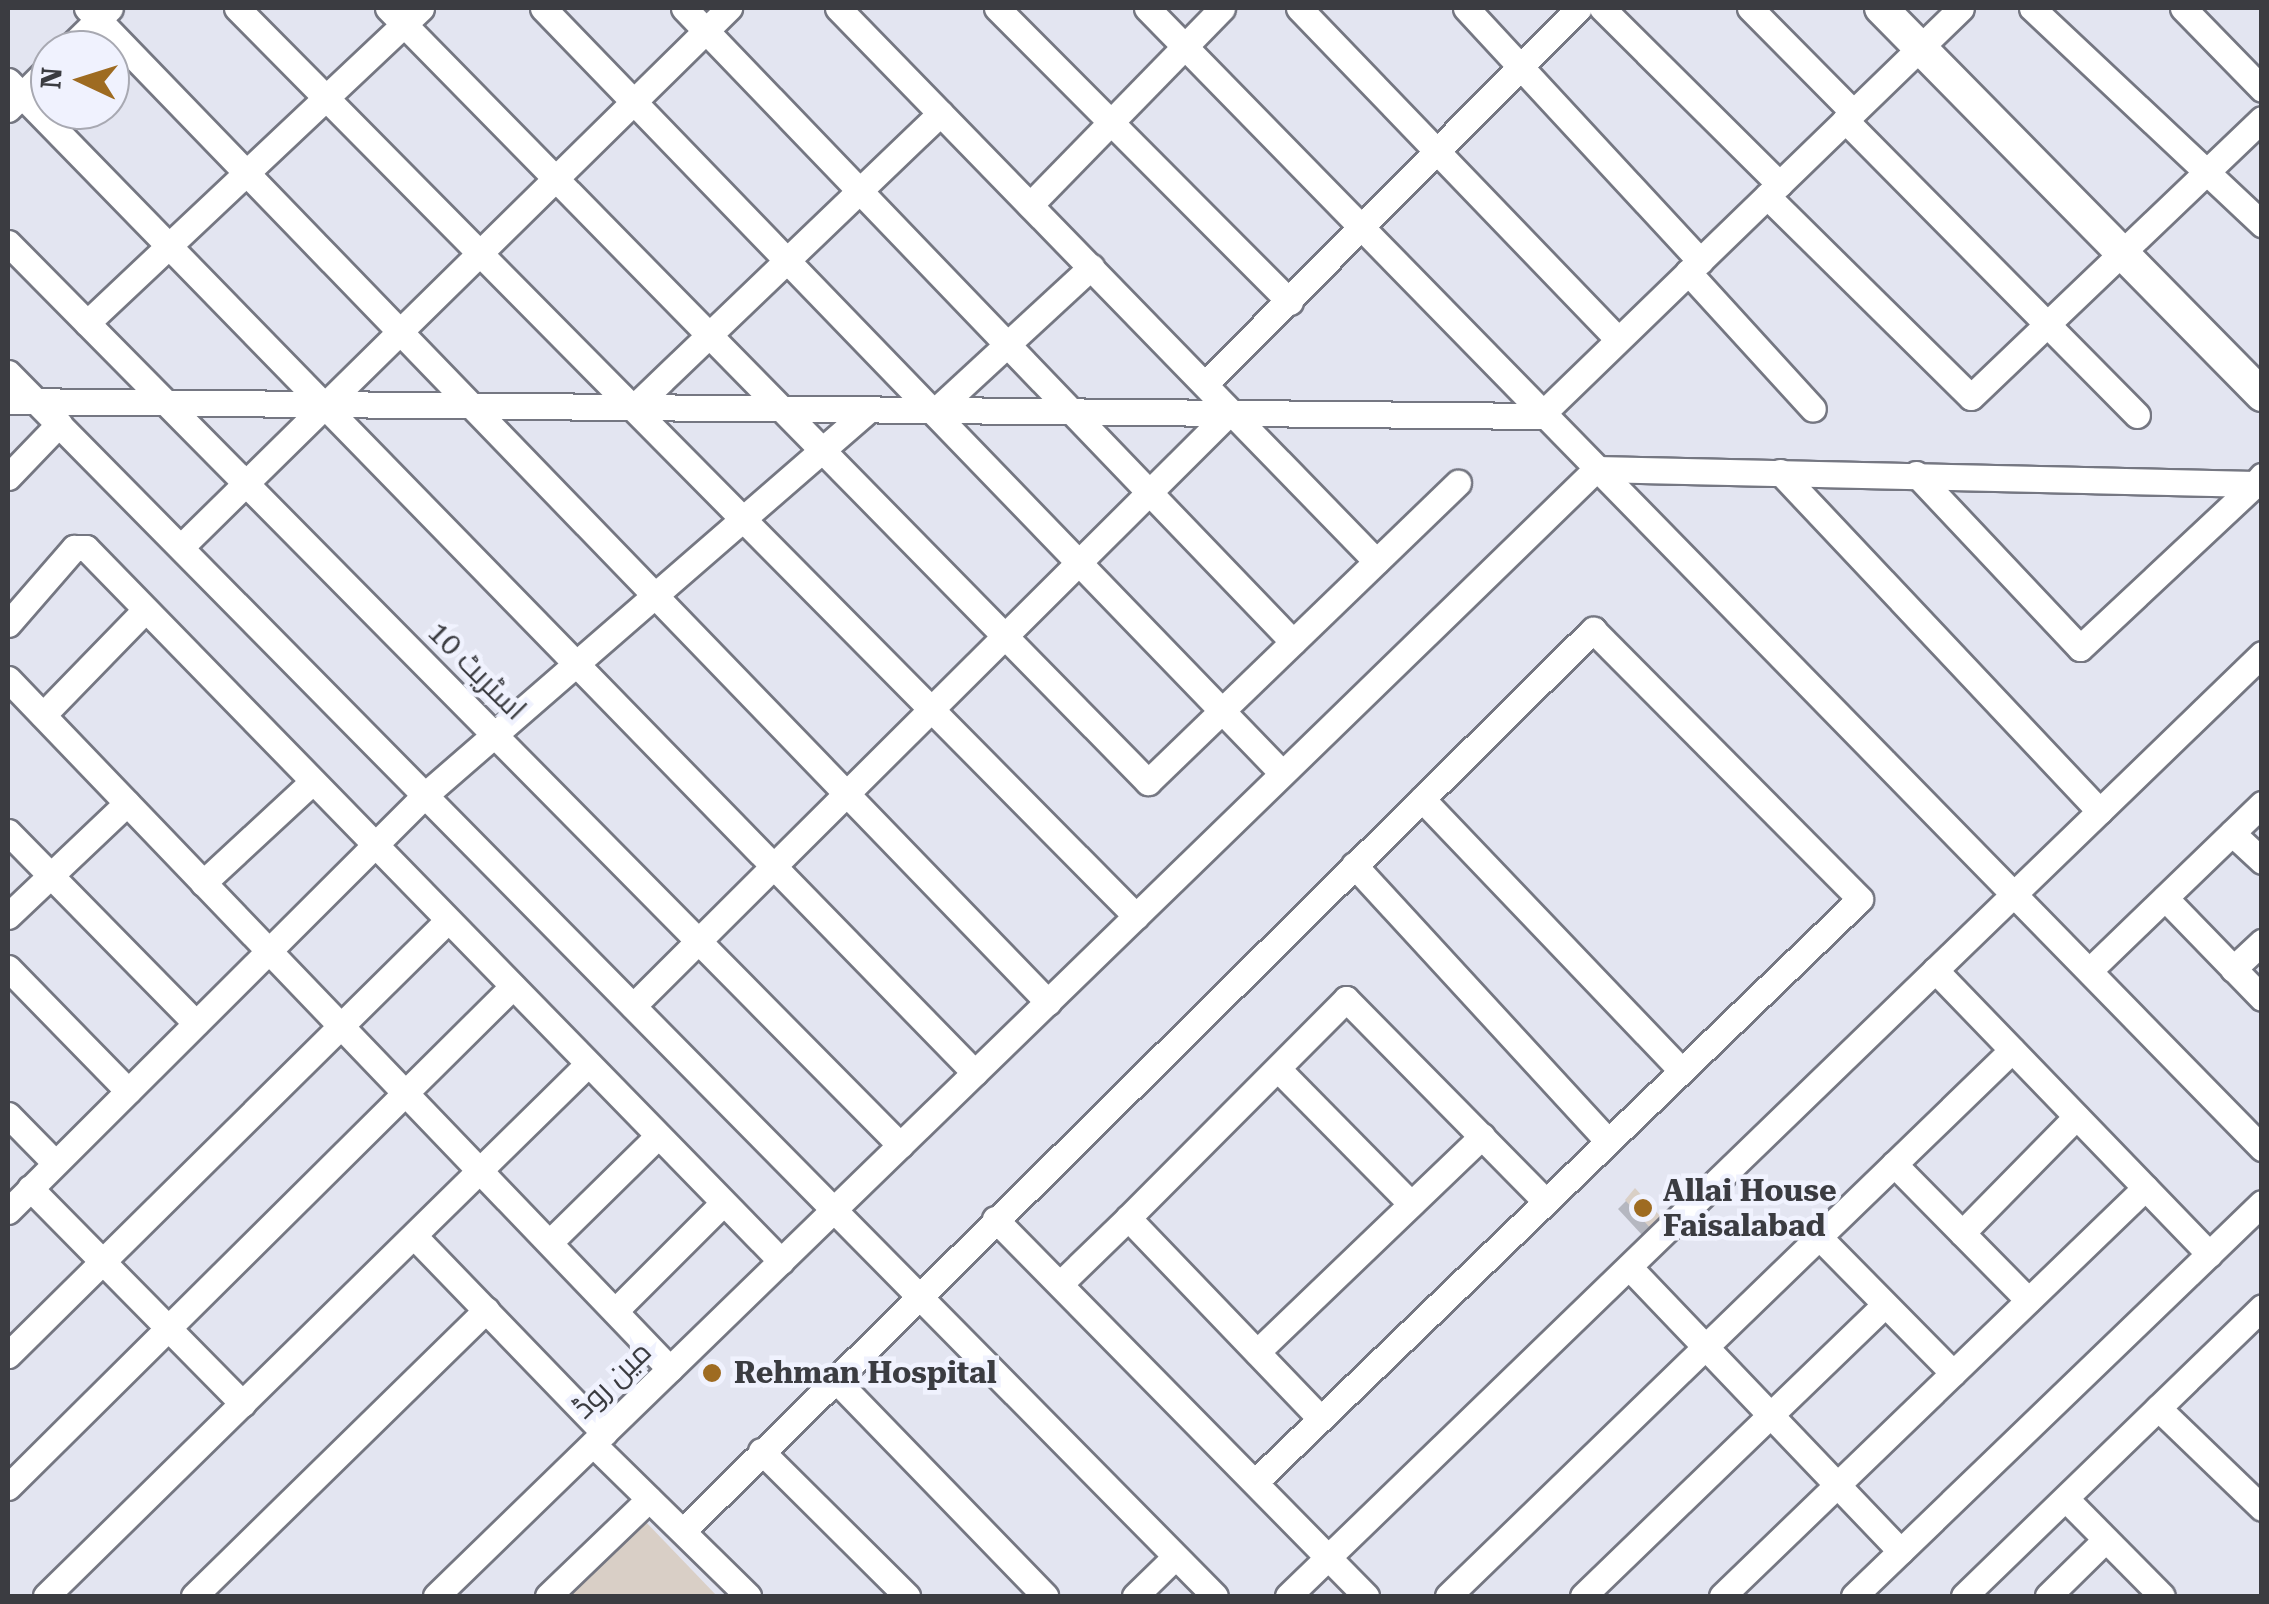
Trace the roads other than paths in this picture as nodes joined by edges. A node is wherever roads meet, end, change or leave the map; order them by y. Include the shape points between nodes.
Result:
1 (237, 8) edge
2 (543, 8) edge
3 (684, 8) edge
4 (729, 8) edge
5 (838, 8) edge
6 (997, 8) edge
7 (1147, 8) edge
8 (1222, 8) edge
9 (1299, 8) edge
10 (1466, 8) edge
11 (1579, 8) edge
12 (1602, 8) edge
13 (1750, 8) edge
14 (1881, 8) edge
15 (1961, 8) edge
16 (2032, 8) edge
17 (2183, 8) edge
18 (98, 11) edge
19 (404, 13) edge
20 (706, 30) junction
21 (1184, 47) junction
22 (1926, 54) junction
23 (1520, 62) junction
24 (2262, 89) edge
25 (12, 95) edge
26 (326, 98) junction
27 (634, 102) junction
28 (941, 113) junction
29 (1849, 116) junction
30 (1106, 117) junction
31 (2262, 119) edge
32 (1440, 149) junction
33 (2208, 170) junction
34 (246, 173) junction
35 (556, 178) junction
36 (1773, 190) junction
37 (862, 192) junction
38 (1030, 204) junction
39 (2262, 224) edge
40 (1365, 225) junction
41 (8, 243) edge
42 (168, 246) junction
43 (480, 253) junction
44 (2122, 254) junction
45 (790, 263) junction
46 (1694, 266) junction
47 (1091, 267) junction
48 (1290, 302) junction
49 (87, 324) junction
50 (2045, 328) junction
51 (399, 332) junction
52 (709, 334) junction
53 (1618, 340) junction
54 (1008, 345) junction
55 (8, 373) edge
56 (1204, 384) junction
57 (2262, 395) edge
58 (8, 401) edge
59 (37, 401) junction
60 (165, 402) junction
61 (324, 405) junction
62 (470, 406) junction
63 (634, 408) junction
64 (1813, 409) dead end
65 (783, 410) junction
66 (866, 412) junction
67 (934, 412) junction
68 (1074, 413) junction
69 (1231, 414) junction
70 (2137, 415) dead end
71 (1540, 416) junction
72 (59, 424) junction
73 (822, 450) junction
74 (1596, 469) junction
75 (1780, 472) junction
76 (1916, 474) junction
77 (8, 476) edge
78 (2258, 480) edge
79 (1458, 483) dead end
80 (246, 484) junction
81 (1150, 492) junction
82 (742, 519) junction
83 (181, 547) junction
84 (1376, 561) junction
85 (1079, 562) junction
86 (654, 596) junction
87 (144, 611) junction
88 (8, 624) edge
89 (1005, 636) junction
90 (1293, 642) junction
91 (2262, 654) edge
92 (575, 665) junction
93 (8, 679) edge
94 (931, 710) junction
95 (1222, 711) junction
96 (42, 715) junction
97 (494, 735) junction
98 (1282, 774) junction
99 (310, 783) junction
100 (846, 794) junction
101 (425, 795) junction
102 (1422, 799) junction
103 (126, 803) junction
104 (2262, 804) edge
105 (2100, 811) junction
106 (8, 832) edge
107 (2232, 832) junction
108 (372, 848) junction
109 (2262, 861) edge
110 (1354, 865) junction
111 (773, 867) junction
112 (50, 876) junction
113 (203, 883) junction
114 (2016, 892) junction
115 (2165, 898) junction
116 (8, 916) edge
117 (1136, 916) junction
118 (445, 923) junction
119 (698, 942) junction
120 (2262, 942) edge
121 (269, 951) junction
122 (8, 968) edge
123 (2233, 969) junction
124 (1935, 970) junction
125 (2091, 970) junction
126 (513, 986) junction
127 (2262, 998) edge
128 (1048, 1002) junction
129 (633, 1006) junction
130 (196, 1023) junction
131 (341, 1026) junction
132 (2012, 1050) junction
133 (588, 1064) junction
134 (1279, 1070) junction
135 (1682, 1070) junction
136 (974, 1072) junction
137 (128, 1091) junction
138 (406, 1093) junction
139 (8, 1115) edge
140 (2076, 1117) junction
141 (657, 1136) junction
142 (1482, 1136) junction
143 (1608, 1141) junction
144 (900, 1145) junction
145 (2262, 1148) edge
146 (56, 1163) junction
147 (1894, 1164) junction
148 (481, 1170) junction
149 (30, 1188) junction
150 (2145, 1188) junction
151 (1545, 1200) junction
152 (723, 1203) junction
153 (2262, 1203) edge
154 (1411, 1204) junction
155 (8, 1210) edge
156 (834, 1210) junction
157 (1128, 1218) junction
158 (995, 1219) junction
159 (1962, 1233) junction
160 (414, 1236) junction
161 (1819, 1238) junction
162 (550, 1242) junction
163 (2209, 1254) junction
164 (781, 1261) junction
165 (102, 1262) junction
166 (1629, 1267) junction
167 (1060, 1284) junction
168 (916, 1292) junction
169 (2028, 1300) junction
170 (1884, 1305) junction
171 (486, 1310) junction
172 (615, 1311) junction
173 (2256, 1323) edge
174 (170, 1331) junction
175 (1705, 1347) junction
176 (1257, 1352) junction
177 (8, 1355) edge
178 (670, 1369) junction
179 (1953, 1372) junction
180 (833, 1377) junction
181 (243, 1404) junction
182 (2158, 1408) junction
183 (1769, 1414) junction
184 (1319, 1418) junction
185 (598, 1439) junction
186 (761, 1451) junction
187 (1256, 1481) junction
188 (1837, 1484) junction
189 (8, 1486) edge
190 (649, 1499) junction
191 (2066, 1499) junction
192 (2262, 1508) edge
193 (683, 1531) junction
194 (2104, 1541) junction
195 (1900, 1551) junction
196 (1175, 1557) junction
197 (1328, 1557) junction
198 (2151, 1593) edge
199 (46, 1596) edge
200 (194, 1596) edge
201 (436, 1596) edge
202 (548, 1596) edge
203 (748, 1596) edge
204 (908, 1596) edge
205 (1045, 1596) edge
206 (1135, 1596) edge
207 (1215, 1596) edge
208 (1288, 1596) edge
209 (1366, 1596) edge
210 (1448, 1596) edge
211 (1583, 1596) edge
212 (1722, 1596) edge
213 (1854, 1596) edge
214 (1964, 1596) edge
215 (2048, 1596) edge

1 - 26 street
2 - 27 street
3 - 20 street
4 - 20 street
5 - 28 street
6 - 30 street
7 - 21 street
8 - 21 street
9 - 32 street
10 - 23 street
11 - 23 street
12 - 36 street
13 - 29 street
14 - 22 main road
15 - 22 street
16 - 33 street
17 - 24 street
18 - 34 street
19 - 26 street
19 - 35 street
20 - 27 street
20 - 37 street
21 - 30 street
21 - 40 street
22 - 29 street
22 - 44 main road
23 - 32 street
23 - 46 street
25 - 42 street
26 - 34 street
26 - 43 street
27 - 35 street
27 - 45 street
28 - 37 street
28 - 38 street
29 - 36 street
29 - 50 street
30 - 38 street
30 - 48 street
31 - 33 street
32 - 40 street
32 - 53 street
33 - 39 street
33 - 44 street
34 - 42 street
34 - 51 street
35 - 43 street
35 - 52 street
36 - 46 street
36 - 50 street via 1962,393 1980,394
37 - 45 street
37 - 54 street
38 - 47 street
40 - 48 street
40 - 71 street
41 - 49 street, اسٹریٹ 10
42 - 49 street
42 - 61 street
43 - 51 street
43 - 63 street
44 - 50 street
44 - 57 main road
45 - 52 street
45 - 67 street
46 - 53 street
46 - 64 street
47 - 54 street
47 - 56 street
48 - 56 street
49 - 60 street, اسٹریٹ 10
50 - 70 street
51 - 61 street
51 - 62 street
52 - 63 street
52 - 65 street
53 - 71 street
54 - 67 street
54 - 68 street
55 - 59 street
56 - 69 street
58 - 59 street
59 - 60 street
59 - 72 street
60 - 61 street
60 - 80 street, اسٹریٹ 10
61 - 62 street
61 - 80 street
61 - 92 street
62 - 63 street
62 - 86 street
63 - 65 street
63 - 82 street
65 - 66 street
65 - 73 street
66 - 67 street
66 - 73 street
67 - 68 street
67 - 85 street
68 - 69 street
68 - 81 street
69 - 71 street
69 - 81 street
69 - 84 street
71 - 74 street
72 - 77 street
72 - 83 street
73 - 82 street
73 - 89 street
74 - 75 street
74 - 98 street, مین روڈ
74 - 114 street
75 - 76 street
75 - 105 street
76 - 78 street
76 - 78 street via 2080,648
79 - 84 street
80 - 83 street
80 - 97 street, اسٹریٹ 10
81 - 85 street
81 - 90 street
82 - 86 street
82 - 94 street
83 - 101 street
84 - 90 street
85 - 89 street
85 - 95 street
86 - 92 street
86 - 100 street
87 - 88 street via 80,545
87 - 96 street
87 - 99 street
89 - 94 street
89 - 95 street via 1148,782
90 - 95 street
91 - 105 street
92 - 97 street
92 - 111 street
93 - 96 street
94 - 100 street
94 - 117 street
95 - 98 street
96 - 103 street
97 - 101 street
97 - 119 street, اسٹریٹ 10
98 - 117 street, مین روڈ
99 - 108 street
99 - 113 street
100 - 111 street
100 - 128 street
101 - 108 street
101 - 129 street
102 - 110 street
102 - 135 street
102 - 135 street via 1593,630 1860,899
103 - 112 street
103 - 113 street
104 - 107 street
105 - 114 street
106 - 112 street
107 - 109 street
107 - 115 street
108 - 118 street
108 - 121 street
110 - 143 street
110 - 158 street
111 - 119 street
111 - 136 street
112 - 116 street
112 - 130 street
113 - 121 street
114 - 124 street
114 - 125 street
115 - 123 street
115 - 125 street
117 - 128 street, مین روڈ
118 - 126 street
118 - 131 street
119 - 129 street
119 - 144 street, اسٹریٹ 10
120 - 123 street
121 - 130 street
121 - 131 street
122 - 137 street
123 - 127 street
124 - 132 street
124 - 166 street
125 - 145 street
126 - 133 street
126 - 138 street
128 - 136 street, مین روڈ
129 - 156 street
130 - 137 street
131 - 138 street
131 - 165 street
132 - 140 street
132 - 147 street
133 - 141 street
133 - 148 street
134 - 142 street via 1346,999
134 - 154 street
134 - 157 street
135 - 143 street
136 - 144 street, مین روڈ
137 - 146 street
138 - 148 street
138 - 174 street
139 - 146 street
140 - 150 street
140 - 159 street
141 - 152 street
141 - 162 street
142 - 151 street
142 - 154 street
143 - 151 street
144 - 156 street, مین روڈ
146 - 149 street
147 - 159 street
147 - 161 street
148 - 160 street
148 - 162 street
149 - 155 street
149 - 165 street
150 - 163 street
150 - 169 street
151 - 184 street
152 - 164 street
152 - 172 street
153 - 163 street
154 - 176 street
156 - 164 street, مین روڈ
156 - 168 street
157 - 167 street
157 - 176 street
158 - 167 street
158 - 168 street
159 - 169 street
160 - 171 street
160 - 181 street
161 - 170 street
161 - 175 street
162 - 172 street
163 - 195 street
164 - 178 street, مین روڈ
165 - 174 street
165 - 177 street
166 - 175 street
166 - 197 street
167 - 187 street
168 - 180 street
168 - 196 street
169 - 179 street
170 - 179 street
170 - 183 street
171 - 185 street
171 - 200 street
172 - 178 street
173 - 182 street
174 - 181 street
174 - 189 street
175 - 183 street
175 - 210 street
176 - 184 street
178 - 185 street, مین روڈ
179 - 188 street
180 - 186 street
180 - 205 street
181 - 199 street
182 - 191 street
182 - 192 street
183 - 188 street
183 - 211 street
184 - 187 street
185 - 190 street
185 - 201 street, مین روڈ
186 - 193 street
186 - 204 street
187 - 197 street
188 - 195 street
188 - 212 street
190 - 193 street
190 - 202 street
191 - 194 street
191 - 214 street
193 - 203 street
194 - 198 street
194 - 215 street
195 - 213 street
196 - 206 street
196 - 207 street
197 - 208 street
197 - 209 street

